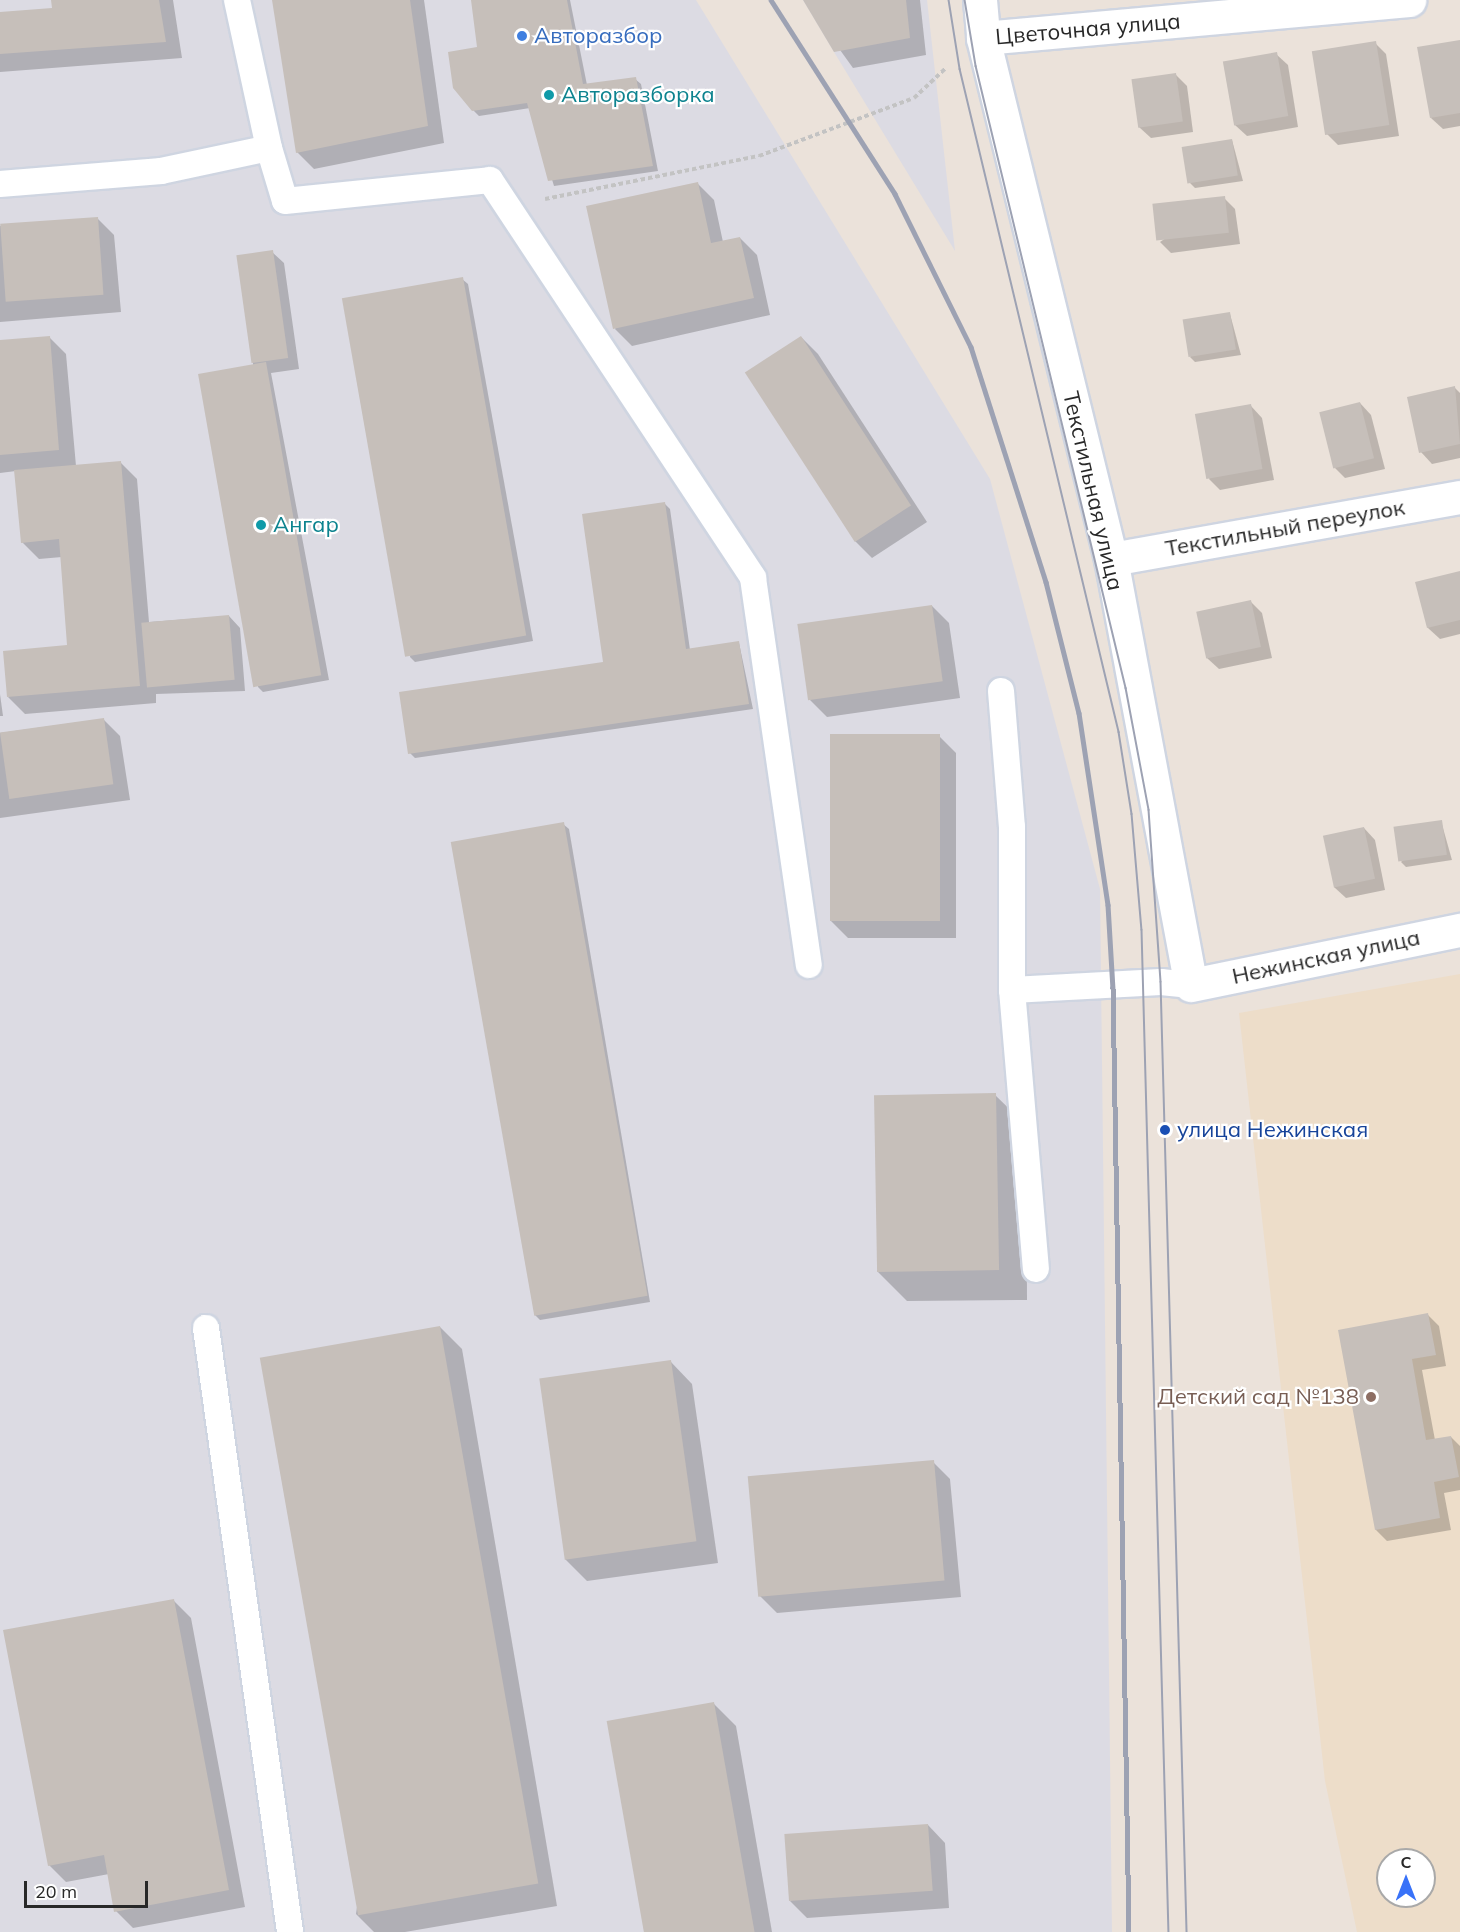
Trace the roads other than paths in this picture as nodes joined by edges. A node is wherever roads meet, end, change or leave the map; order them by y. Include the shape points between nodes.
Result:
1 (237, 0) edge
2 (980, 0) edge
3 (1409, 0) edge
4 (983, 38) junction
5 (269, 148) junction
6 (0, 184) edge
7 (1460, 497) edge
8 (1111, 559) junction
9 (1002, 691) dead end
10 (1460, 930) edge
11 (808, 965) dead end
12 (1191, 986) junction
13 (1012, 990) junction
14 (1036, 1269) dead end
15 (206, 1328) dead end
16 (290, 1932) edge

1 - 5 lane
2 - 4 street, Текстильная улица
3 - 4 street, Цветочная улица
4 - 8 street, Текстильная улица
5 - 6 lane via 161,171
5 - 11 lane via 285,201 490,180 753,578
7 - 8 street, Текстильный переулок
8 - 12 street, Текстильная улица
9 - 13 lane via 1012,827
10 - 12 street, Нежинская улица
12 - 13 lane via 1161,982
13 - 14 lane
15 - 16 lane

